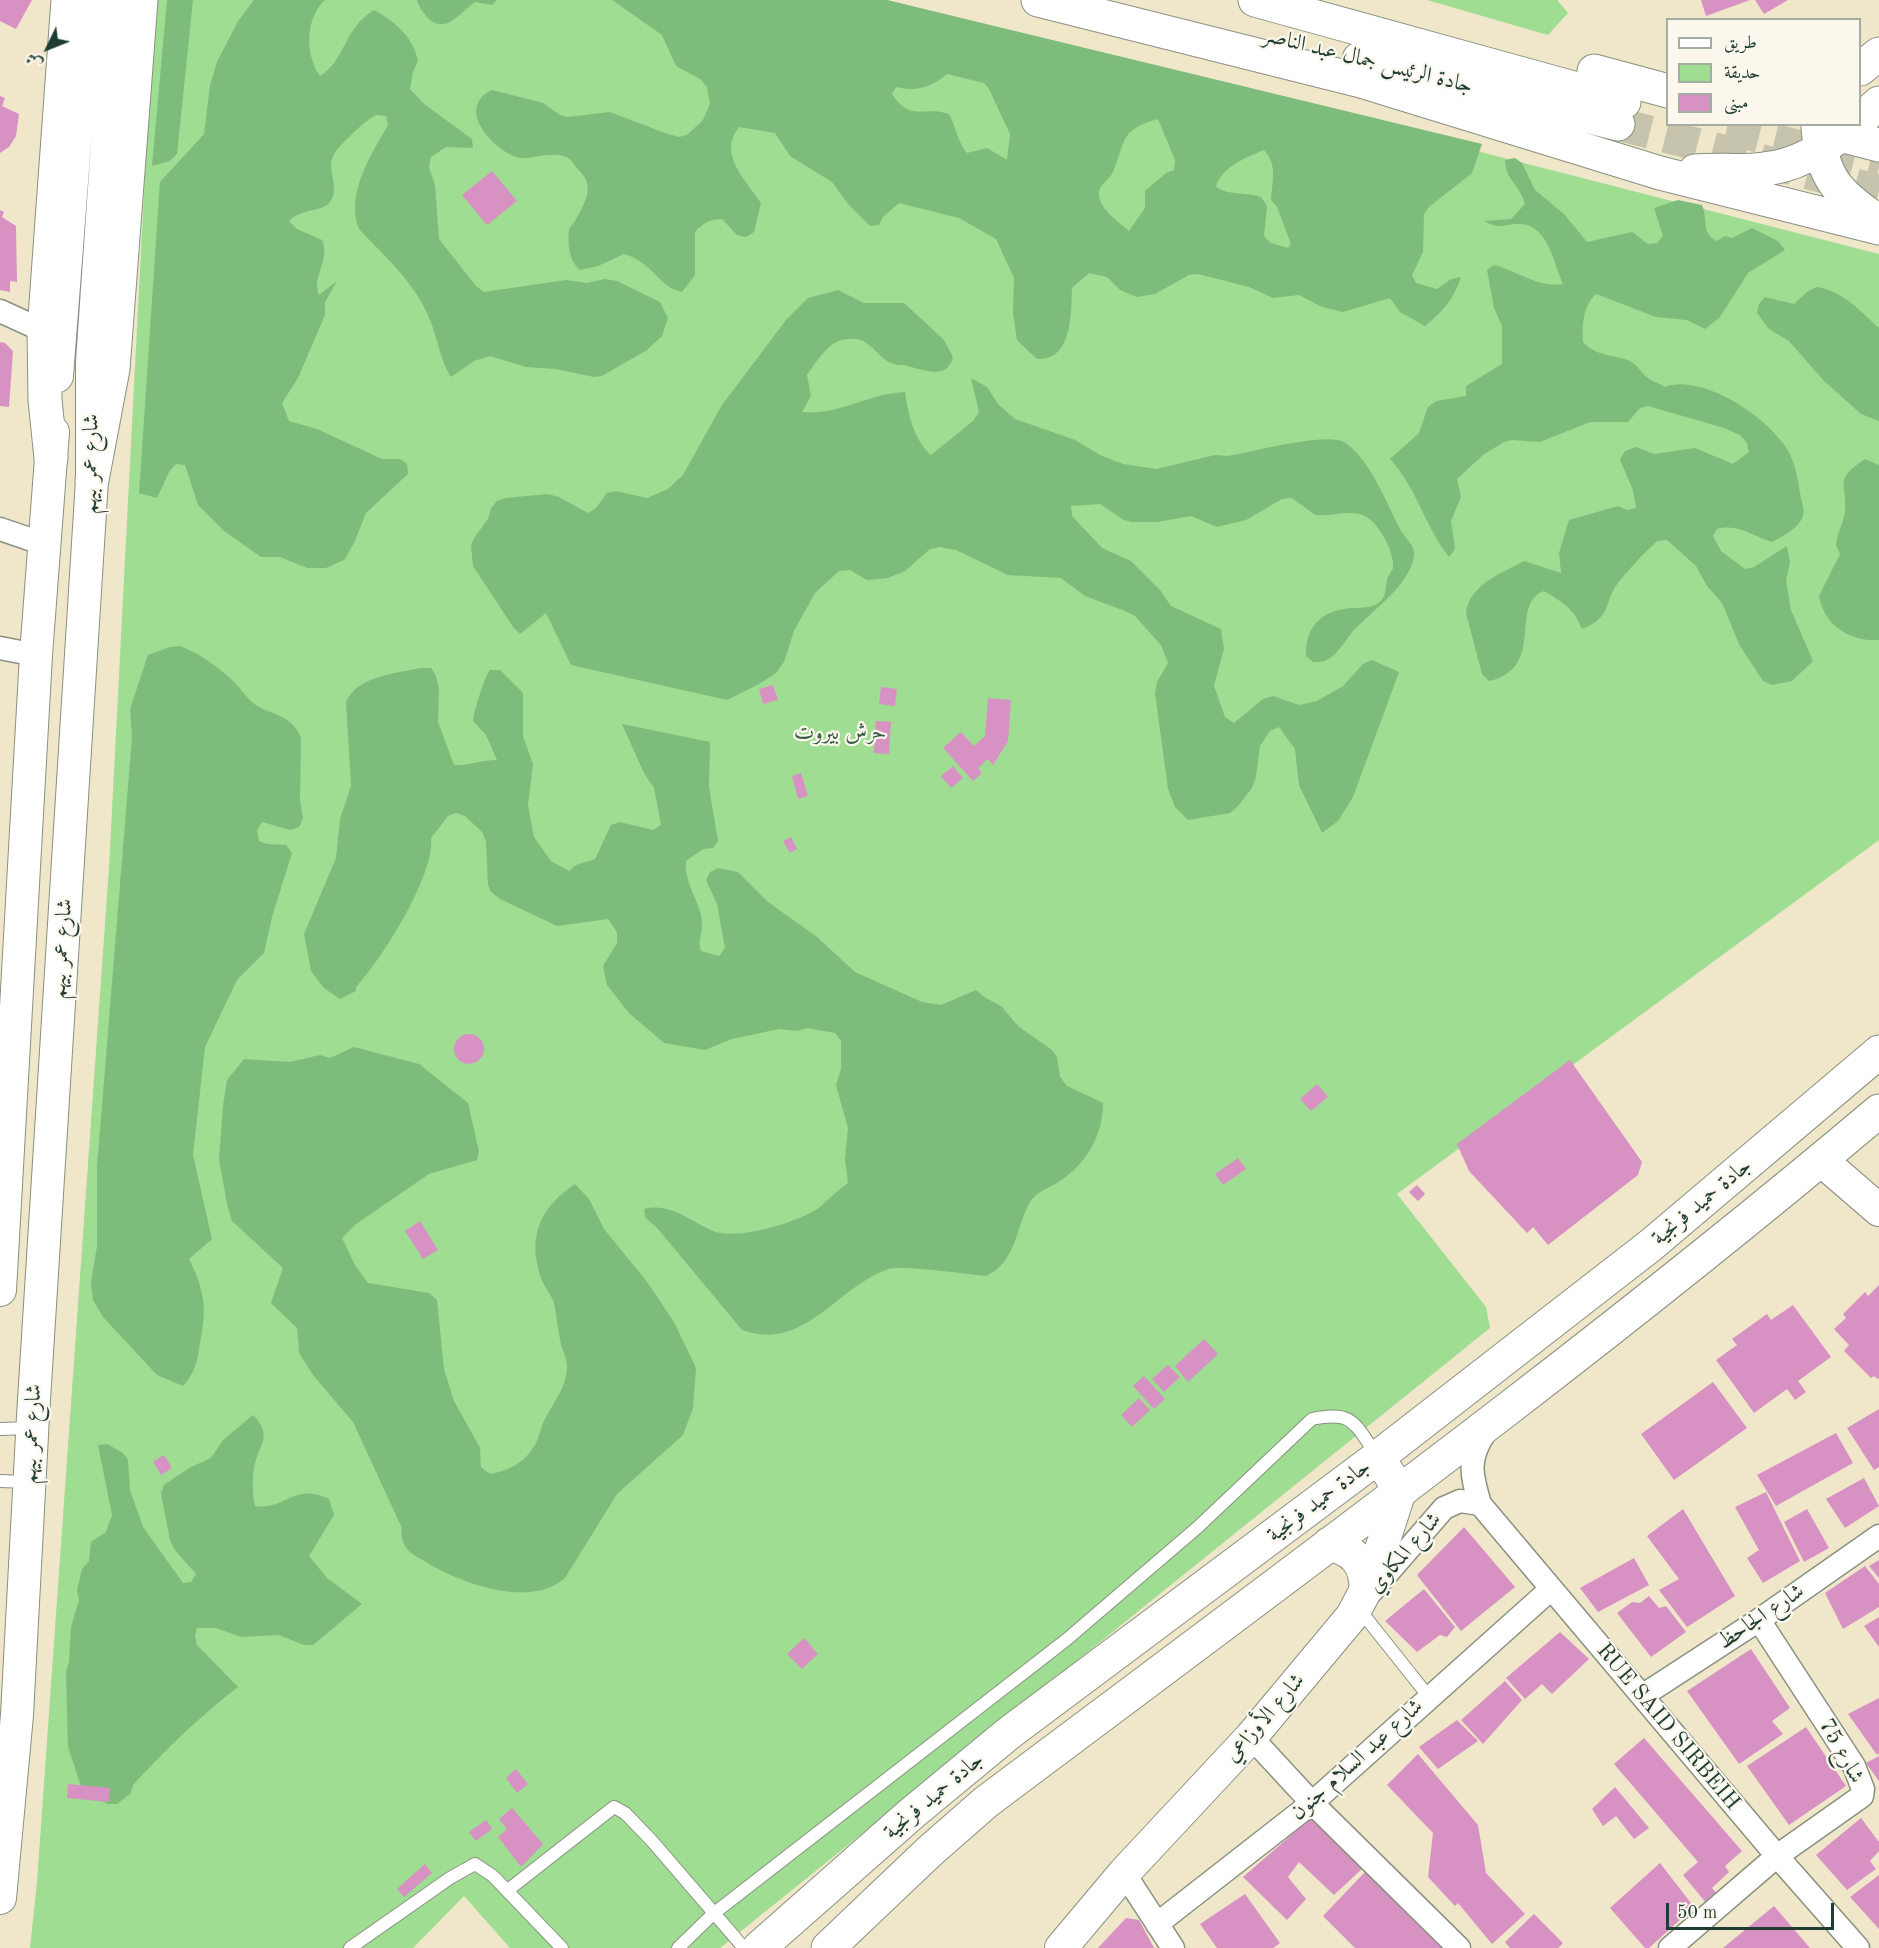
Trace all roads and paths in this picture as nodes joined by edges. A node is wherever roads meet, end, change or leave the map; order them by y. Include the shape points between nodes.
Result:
1 (68, 0) edge
2 (86, 0) edge
3 (117, 0) edge
4 (141, 0) edge
5 (1038, 0) edge
6 (1118, 0) edge
7 (1255, 0) edge
8 (1327, 0) edge
9 (1879, 38) edge
10 (1861, 42) edge
11 (1879, 54) edge
12 (1861, 68) edge
13 (1666, 76) edge
14 (1666, 92) edge
15 (1624, 102) junction
16 (1879, 103) edge
17 (1861, 113) edge
18 (1830, 130) edge
19 (1879, 145) edge
20 (1660, 173) junction
21 (1879, 222) edge
22 (1879, 228) edge
23 (0, 311) edge
24 (44, 331) junction
25 (51, 458) junction
26 (92, 480) junction
27 (0, 529) edge
28 (44, 544) junction
29 (0, 648) edge
30 (36, 655) junction
31 (1879, 1052) edge
32 (1879, 1111) edge
33 (1821, 1160) junction
34 (1879, 1210) edge
35 (0, 1290) edge
36 (1495, 1420) junction
37 (32, 1428) junction
38 (0, 1429) edge
39 (1378, 1457) junction
40 (15, 1481) edge
41 (1399, 1494) junction
42 (1480, 1504) junction
43 (1879, 1536) edge
44 (1329, 1544) junction
45 (1551, 1589) junction
46 (1359, 1604) junction
47 (1759, 1620) junction
48 (1642, 1696) junction
49 (1429, 1697) junction
50 (1251, 1737) junction
51 (1312, 1803) junction
52 (1777, 1856) junction
53 (1124, 1873) junction
54 (508, 1890) junction
55 (0, 1898) edge
56 (714, 1914) junction
57 (1157, 1924) junction
58 (350, 1948) edge
59 (562, 1948) edge
60 (678, 1948) edge
61 (744, 1948) edge
62 (759, 1948) edge
63 (828, 1948) edge
64 (1061, 1948) edge
65 (1173, 1948) edge
66 (1459, 1948) edge
67 (1670, 1948) edge
68 (1858, 1948) edge

1 - 24 main road
2 - 25 main road, شارع عمر بيهم
3 - 26 main road, شارع عمر بيهم via 92,363
4 - 26 main road via 113,369
5 - 20 main road via 1360,81
6 - 15 main road, جادة الرئيس جمال عبد الناصر
7 - 15 main road, جادة الرئيس جمال عبد الناصر
8 - 15 main road
9 - 10 main road
11 - 12 main road
13 - 15 main road
14 - 15 main road
16 - 17 main road
18 - 19 main road
18 - 20 main road via 1788,165 1762,170
18 - 21 main road via 1826,171 1834,186
20 - 22 main road
23 - 24 street
24 - 25 main road
25 - 28 main road, شارع عمر بيهم
26 - 37 main road, شارع عمر بيهم
27 - 28 street
28 - 30 main road, شارع عمر بيهم
29 - 30 street
30 - 35 main road, شارع عمر بيهم
31 - 39 main road, جادة حميد فرنجية via 1651,1245
32 - 33 main road, جادة حميد فرنجية
33 - 34 main road
33 - 36 main road, جادة حميد فرنجية
36 - 41 main road, جادة حميد فرنجية
36 - 42 street via 1474,1454 1472,1476
37 - 38 lane
37 - 40 main road, شارع عمر بيهم
39 - 41 main road
39 - 56 lane via 1350,1419 1334,1414 1312,1419 1198,1527 1066,1640
39 - 62 main road, جادة حميد فرنجية via 1010,1733
40 - 55 main road, شارع عمر بيهم via 17,1715
41 - 44 main road, جادة حميد فرنجية
41 - 46 main road, شارع الأوزاعي
42 - 45 street, RUE SAID SIRBEIH
42 - 46 street, شارع المكاوي via 1460,1501 1444,1508
43 - 47 street, شارع الجاحظ
44 - 46 main road via 1355,1555 1364,1568
44 - 63 main road, جادة حميد فرنجية via 986,1802
45 - 48 street, RUE SAID SIRBEIH
45 - 49 street, شارع عبد السلام جنون
46 - 49 lane
46 - 50 main road, شارع الأوزاعي
47 - 48 street, شارع الجاحظ
47 - 52 street, شارع 75 via 1854,1766 1863,1789 1862,1796 1847,1808
48 - 52 street, RUE SAID SIRBEIH
49 - 51 street, شارع عبد السلام جنون
50 - 51 street
50 - 53 main road, شارع الأوزاعي
51 - 57 street, شارع عبد السلام جنون
51 - 66 street
52 - 67 street
52 - 68 street, RUE SAID SIRBEIH
53 - 57 street
53 - 64 main road, شارع الأوزاعي
54 - 56 lane via 614,1807 632,1820
54 - 58 lane via 475,1864
54 - 59 lane
56 - 60 lane
56 - 61 lane
57 - 65 street

